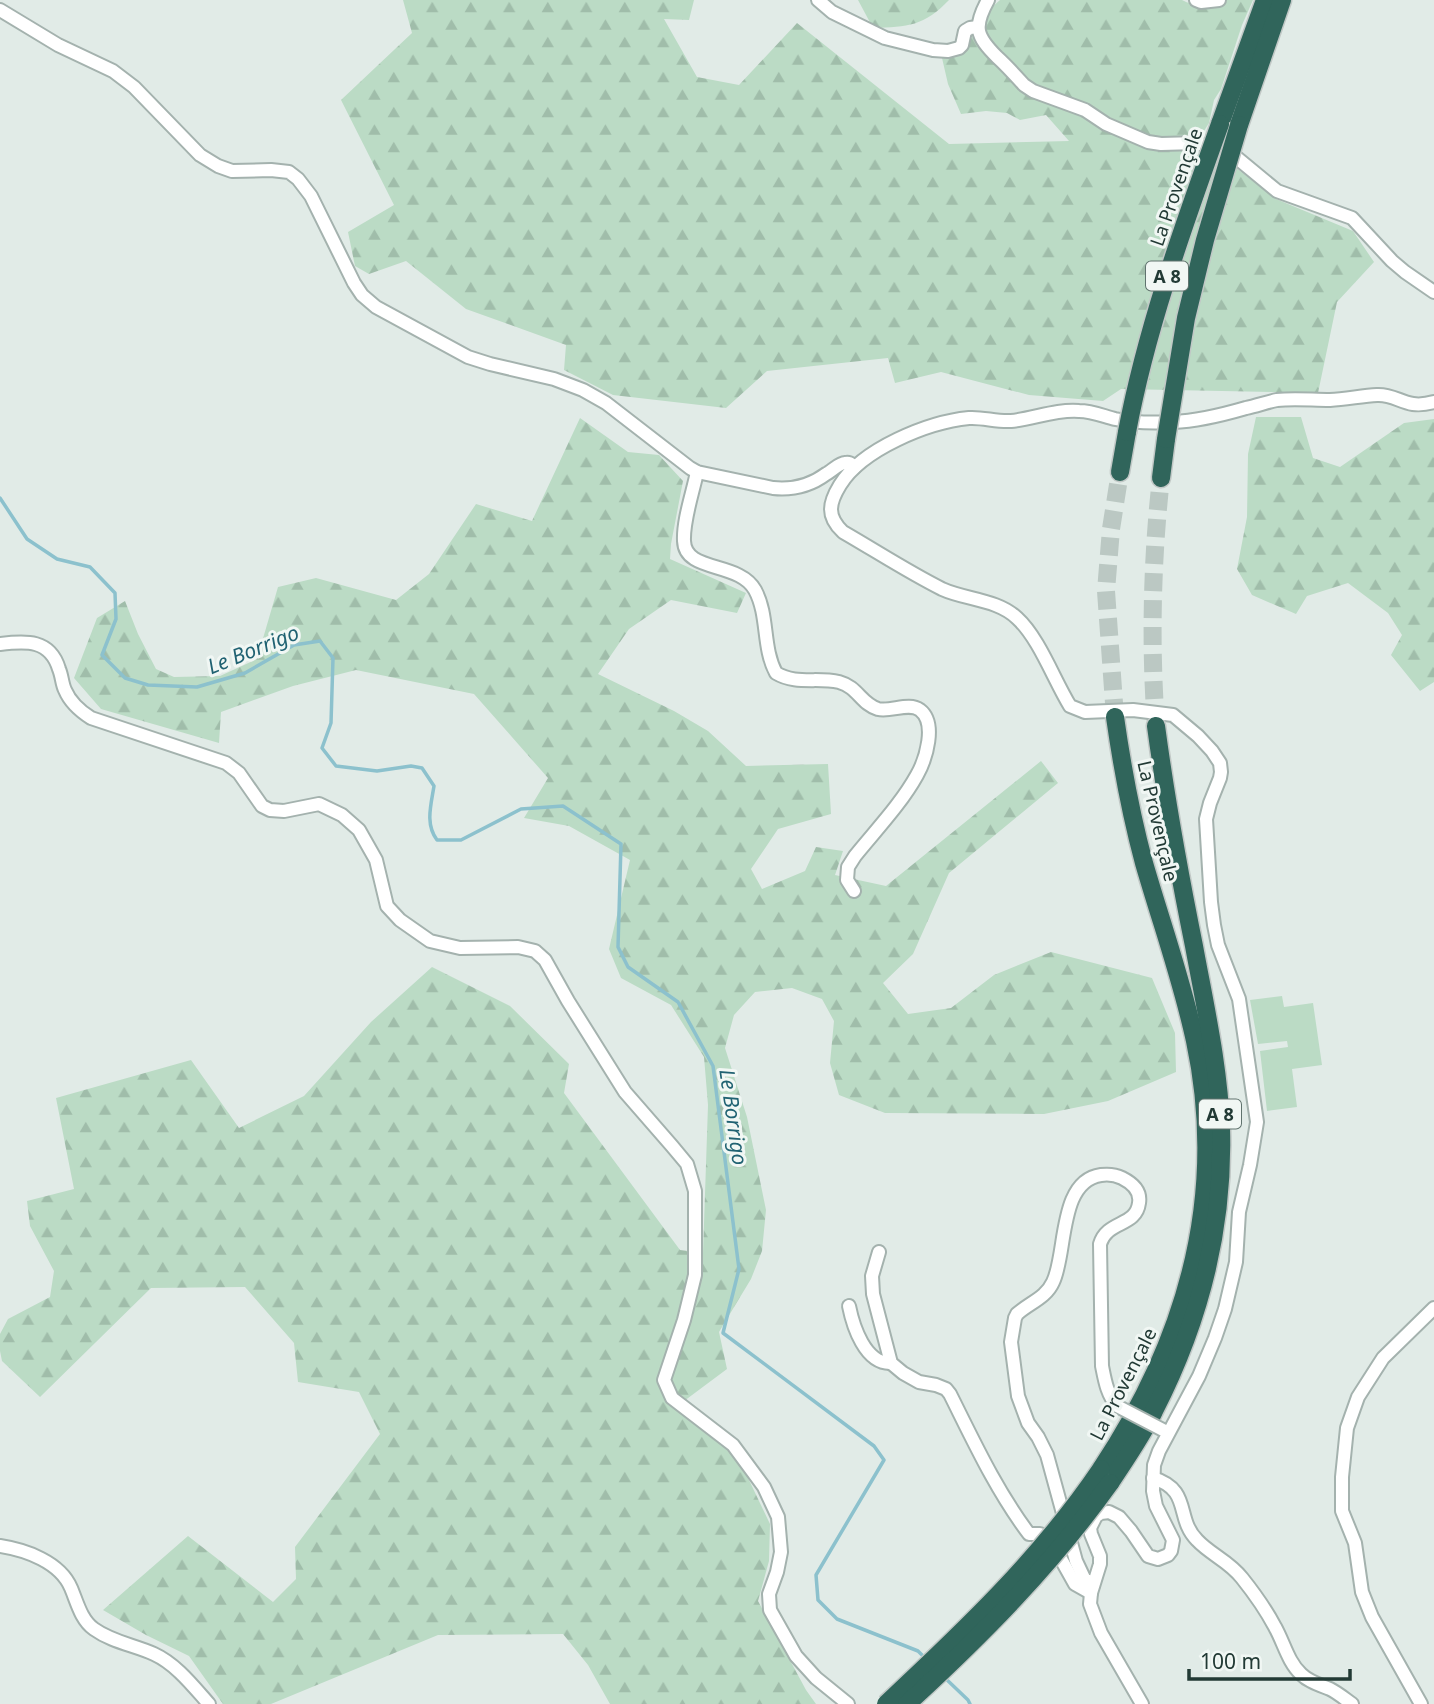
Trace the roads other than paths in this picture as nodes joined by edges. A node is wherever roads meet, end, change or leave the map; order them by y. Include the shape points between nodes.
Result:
1 (818, 0) edge
2 (988, 0) edge
3 (1196, 0) edge
4 (1219, 0) edge
5 (1265, 0) edge
6 (1282, 0) edge
7 (0, 10) edge
8 (978, 27) junction
9 (1434, 292) edge
10 (1434, 402) edge
11 (855, 467) junction
12 (697, 472) junction
13 (1120, 472) tunnel mouth
14 (1161, 478) tunnel mouth
15 (0, 644) edge
16 (1115, 717) tunnel mouth
17 (1157, 726) tunnel mouth
18 (854, 891) dead end
19 (879, 1252) dead end
20 (849, 1306) dead end
21 (1434, 1308) edge
22 (891, 1363) junction
23 (1166, 1431) junction
24 (1106, 1476) junction
25 (1153, 1478) junction
26 (0, 1546) edge
27 (1092, 1589) junction
28 (209, 1704) edge
29 (848, 1704) edge
30 (886, 1704) edge
31 (907, 1704) edge
32 (1142, 1704) edge
33 (1352, 1704) edge
34 (1422, 1704) edge

1 - 8 street via 832,12 885,38 933,50 959,48 965,32
2 - 8 street
3 - 4 street
5 - 13 highway, La Provençale / A 8, bridge via 1150,334
6 - 14 highway, La Provençale / A 8, bridge via 1205,240 1180,350
7 - 12 street via 134,86 200,155 218,166 232,171 289,172 298,179 354,282 376,307 468,357 583,390
8 - 9 street via 985,45 1033,91 1085,110 1148,142 1197,142 1218,149 1277,191 1352,218 1392,261
10 - 11 street via 1412,404 1380,395 1294,399 1174,422 1132,421 1076,410 1008,421 965,418 917,431
11 - 12 street via 843,463 816,481 786,490
11 - 23 street via 831,506 835,524 843,532 944,590 1006,609 1017,617 1070,706 1085,712 1133,710 1173,715 1220,763 1220,778 1206,819 1211,902 1216,935 1242,1014 1256,1122 1225,1308 1199,1376
12 - 18 street via 686,524 686,551 693,559 739,574 755,589 776,673 790,680 847,684 878,709 915,707 928,719 930,731 919,771 848,867 847,880
15 - 29 street via 20,641 47,648 60,669 64,689 83,713 226,763 270,810 319,804 342,815 359,830 376,860 387,906 430,941 460,948 519,947 535,951 545,960 625,1092 687,1164 695,1191 695,1275 664,1380 672,1398 733,1445 764,1487 778,1517 782,1552 769,1594 770,1610 796,1656
16 - 24 highway, La Provençale / A 8 via 1136,833 1195,1045 1204,1108 1205,1171 1195,1256 1176,1324
17 - 24 highway, La Provençale / A 8 via 1169,818 1214,1055 1221,1130 1219,1195 1208,1267 1185,1344 1153,1413
19 - 22 street via 872,1276 873,1294
20 - 22 street via 860,1340 872,1355
21 - 34 street via 1383,1358 1358,1397 1347,1428 1342,1477 1342,1511 1355,1543 1366,1603
22 - 27 street via 919,1382 946,1389 1004,1499 1028,1534 1040,1534 1062,1559 1075,1584
23 - 25 street
23 - 27 street, bridge via 1118,1406 1105,1381 1100,1244 1106,1231 1136,1212 1139,1195 1121,1177 1104,1175 1090,1179 1075,1194 1054,1281 1041,1298 1017,1314 1011,1342 1018,1396 1046,1455 1076,1561
24 - 30 highway, La Provençale / A 8, bridge via 961,1633
24 - 31 highway, La Provençale / A 8, bridge via 1060,1549 974,1642
25 - 27 street via 1156,1506 1172,1540 1171,1551 1153,1559 1119,1517 1101,1513 1090,1528 1100,1556
25 - 33 street via 1165,1481 1178,1495 1196,1540 1243,1579 1301,1674
26 - 28 street via 55,1567 92,1628 169,1662
27 - 32 street via 1090,1604 1101,1633

